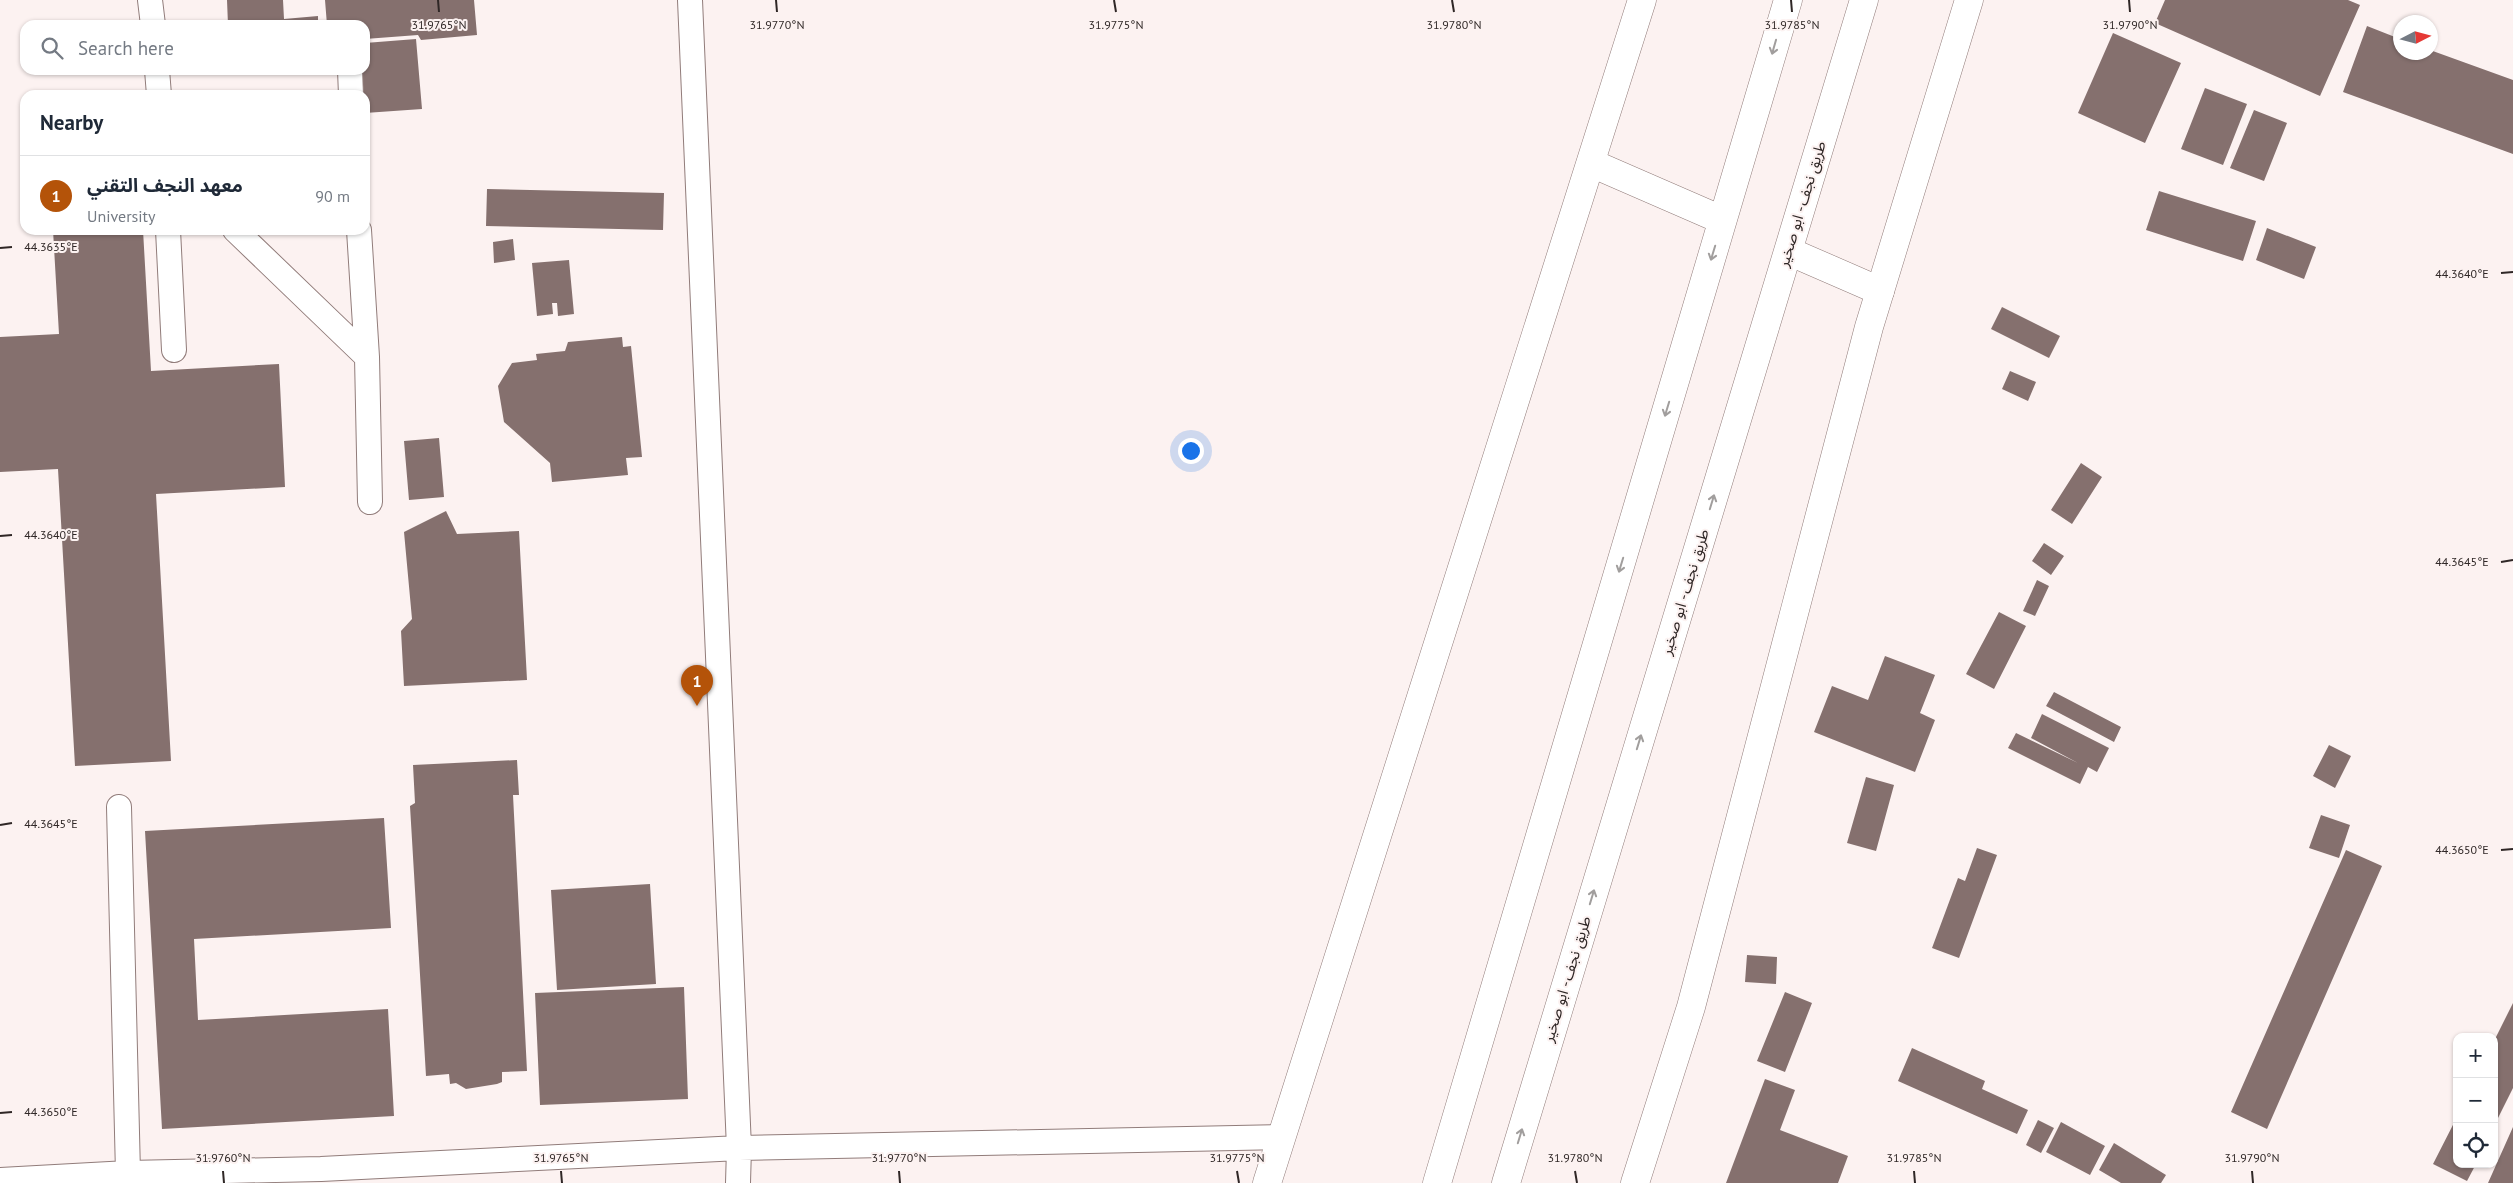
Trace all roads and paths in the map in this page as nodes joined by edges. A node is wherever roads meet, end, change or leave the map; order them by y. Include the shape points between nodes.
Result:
1 (150, 0) edge
2 (690, 0) edge
3 (1642, 0) edge
4 (1788, 0) edge
5 (1864, 0) edge
6 (1969, 0) edge
7 (152, 20) edge
8 (157, 75) edge
9 (350, 75) edge
10 (158, 90) edge
11 (351, 90) edge
12 (1591, 163) junction
13 (1722, 220) junction
14 (168, 235) edge
15 (240, 235) edge
16 (359, 235) edge
17 (1788, 251) junction
18 (1880, 291) junction
19 (174, 350) dead end
20 (367, 357) junction
21 (370, 502) dead end
22 (119, 807) dead end
23 (1282, 1137) junction
24 (739, 1148) junction
25 (128, 1173) junction
26 (321, 1176) edge
27 (0, 1180) edge
28 (738, 1183) edge
29 (1267, 1183) edge
30 (1437, 1183) edge
31 (1506, 1183) edge
32 (1634, 1183) edge

1 - 7 lane
2 - 24 lane
3 - 12 main road
4 -> 13 main road
5 - 17 main road, طريق نجف - ابو صخير
6 - 18 main road
8 - 10 lane
9 - 11 lane
12 - 13 main road
12 - 23 main road
13 -> 30 main road
14 - 19 lane
15 - 20 lane
16 - 20 lane
17 - 18 main road
31 -> 17 main road, طريق نجف - ابو صخير
18 - 32 main road via 1693,997
20 - 21 lane
22 - 25 lane
23 - 24 lane
23 - 29 main road
24 - 26 lane
24 - 28 lane
25 - 26 lane
25 - 27 lane

